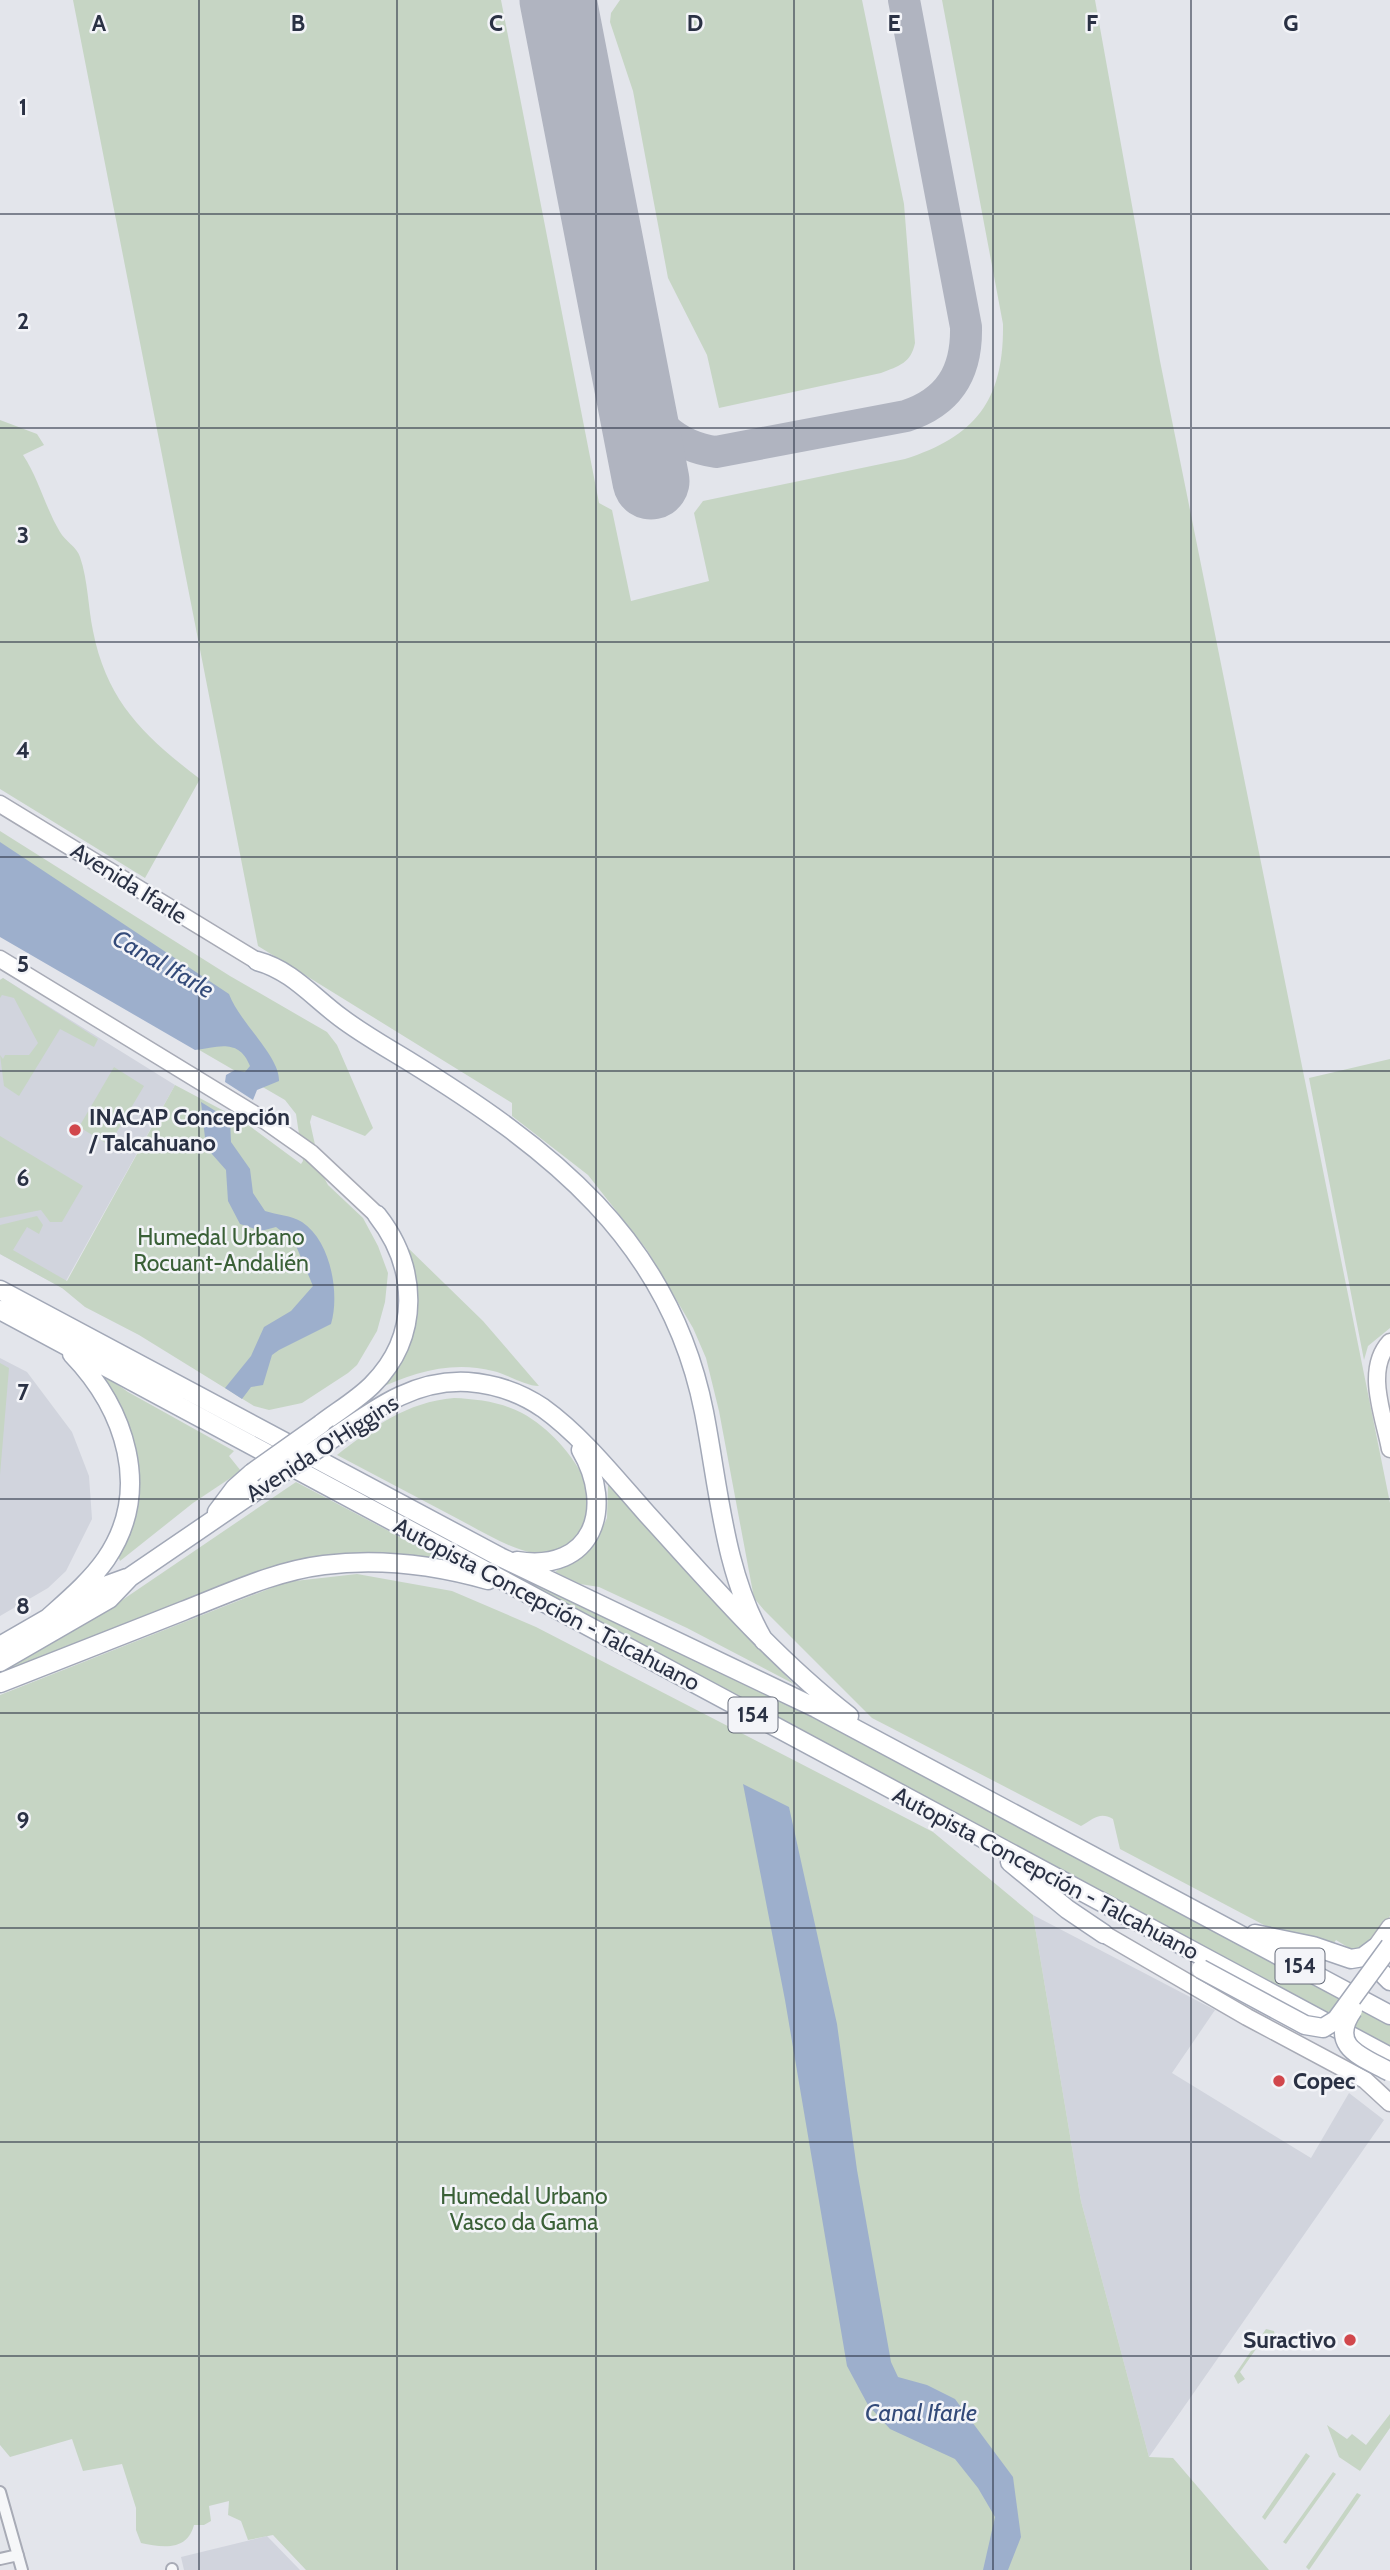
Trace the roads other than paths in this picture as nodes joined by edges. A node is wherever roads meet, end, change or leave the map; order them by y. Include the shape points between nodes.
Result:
1 (0, 804) edge
2 (0, 959) edge
3 (257, 961) joint
4 (377, 1215) joint
5 (0, 1290) edge
6 (0, 1310) edge
7 (56, 1340) junction
8 (1390, 1342) edge
9 (565, 1427) junction
10 (1390, 1449) edge
11 (260, 1478) junction
12 (500, 1557) junction
13 (130, 1577) junction
14 (526, 1593) junction
15 (46, 1620) junction
16 (764, 1641) junction
17 (0, 1646) edge
18 (0, 1662) edge
19 (0, 1683) edge
20 (882, 1742) junction
21 (980, 1838) junction
22 (1053, 1876) junction
23 (1210, 1917) junction
24 (1390, 1927) edge
25 (1104, 1934) joint
26 (1382, 1947) edge
27 (1390, 1959) edge
28 (1390, 1981) edge
29 (1390, 2015) edge
30 (1390, 2057) edge
31 (1390, 2072) edge
32 (1390, 2103) edge
33 (0, 2491) edge
34 (18, 2555) junction
35 (0, 2559) edge
36 (22, 2570) edge

1 - 3 street, Avenida Ifarle
2 - 4 street via 267,1122 311,1153
3 - 16 main road via 292,977 353,1027 532,1144 574,1179 620,1232 659,1290 689,1355 704,1409 736,1581
4 - 11 main road, bridge via 398,1247 406,1270 406,1328 394,1356 378,1378
5 - 12 main road, Autopista Concepción - Talcahuano / 154
6 - 7 main road, Autopista Concepción - Talcahuano
7 - 14 main road, Autopista Concepción - Talcahuano / 154
7 - 15 main road via 84,1366 112,1406 128,1450 130,1481 127,1510 112,1550
8 - 10 street via 1376,1369
9 - 11 main road, Avenida O'Higgins, bridge via 520,1395 494,1386 457,1382 408,1391
9 - 12 main road via 594,1480 599,1507 595,1525 580,1546 558,1559 530,1563
9 - 16 main road
11 - 13 main road, Avenida O'Higgins via 212,1520
12 - 20 main road, Autopista Concepción - Talcahuano / 154
13 - 15 main road, Avenida O'Higgins via 102,1587
13 - 18 main road, Avenida O'Higgins via 109,1599
14 - 19 main road via 424,1566 322,1565 255,1583
14 - 21 main road, Autopista Concepción - Talcahuano / 154
15 - 17 main road, Avenida O'Higgins
16 - 20 main road
20 - 23 main road, Autopista Concepción - Talcahuano / 154
21 - 22 main road, Autopista Concepción - Talcahuano / 154
21 - 25 main road
22 - 26 main road, bridge via 1134,1932 1305,2025 1322,2028 1336,2020
22 - 30 main road, Autopista Concepción - Talcahuano / 154
23 - 26 main road via 1345,1958 1363,1957
23 - 29 main road, Autopista Concepción - Talcahuano / 154
24 - 26 street
25 - 32 street via 1365,2080
26 - 28 main road via 1377,1968
27 - 31 main road, bridge via 1348,2018 1343,2033 1353,2051
33 - 34 street
34 - 35 street
34 - 36 street

